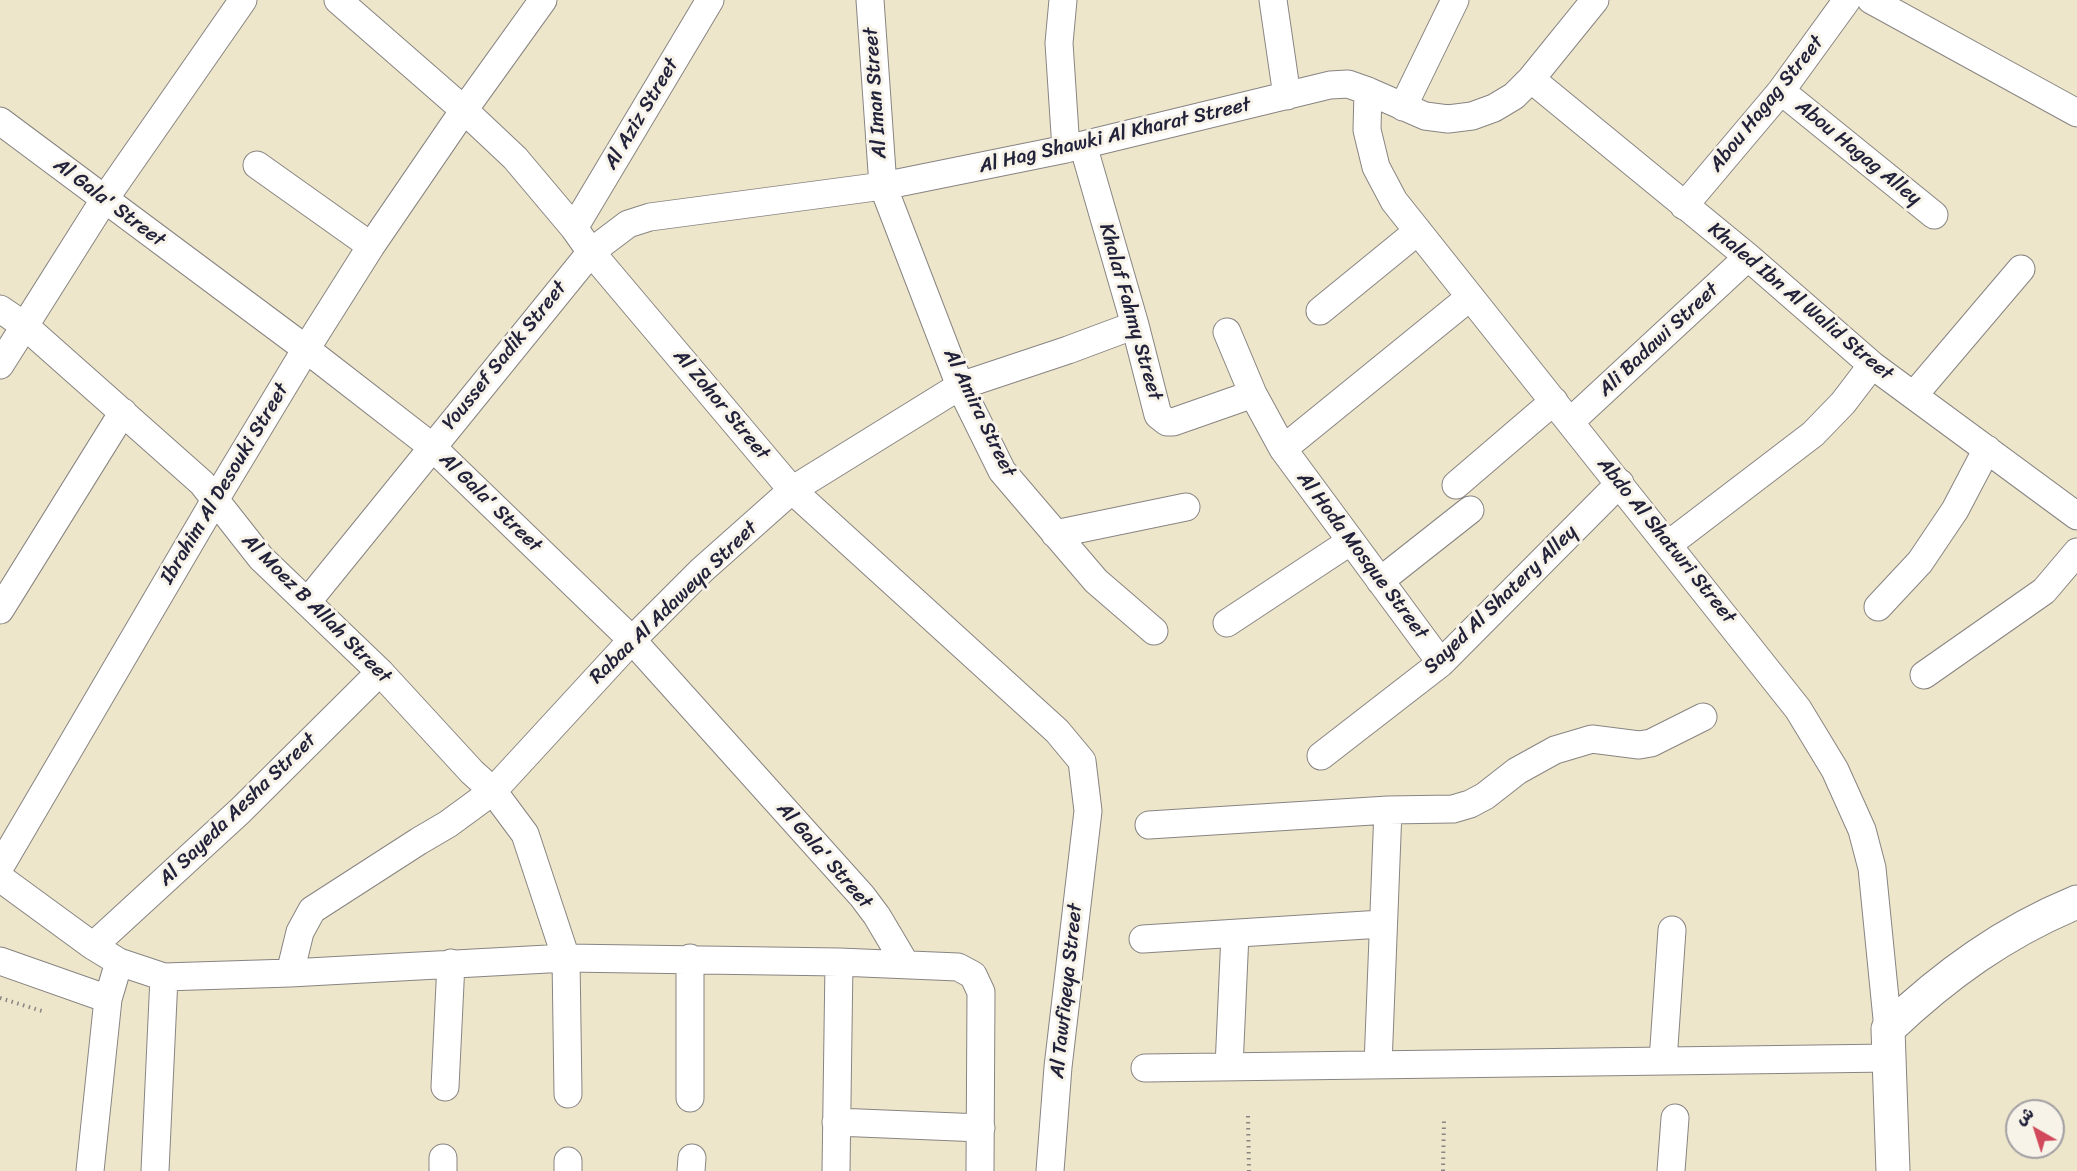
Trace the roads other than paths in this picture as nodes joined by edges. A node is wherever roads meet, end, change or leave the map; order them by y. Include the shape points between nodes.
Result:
1 (243, 0) edge
2 (338, 0) edge
3 (543, 0) edge
4 (710, 0) edge
5 (870, 0) edge
6 (1064, 0) edge
7 (1273, 0) edge
8 (1455, 0) edge
9 (1595, 0) edge
10 (1847, 0) edge
11 (1871, 0) edge
12 (1531, 79) junction
13 (1368, 91) junction
14 (1781, 91) junction
15 (1287, 96) junction
16 (1403, 107) junction
17 (464, 110) junction
18 (2077, 113) edge
19 (0, 121) edge
20 (1074, 147) junction
21 (257, 165) dead end
22 (884, 186) junction
23 (104, 200) junction
24 (1684, 206) junction
25 (1934, 215) dead end
26 (574, 228) junction
27 (1418, 231) junction
28 (372, 246) junction
29 (591, 252) junction
30 (1748, 257) junction
31 (2021, 269) dead end
32 (1470, 297) junction
33 (0, 309) edge
34 (1320, 311) dead end
35 (1135, 325) junction
36 (25, 326) junction
37 (1227, 332) dead end
38 (306, 349) junction
39 (0, 365) edge
40 (1872, 365) junction
41 (960, 386) junction
42 (1254, 394) junction
43 (1914, 395) junction
44 (123, 412) junction
45 (1562, 412) junction
46 (431, 446) junction
47 (1283, 449) junction
48 (1987, 449) junction
49 (1620, 483) junction
50 (1456, 485) dead end
51 (792, 490) junction
52 (214, 500) junction
53 (1186, 507) dead end
54 (1470, 510) dead end
55 (2077, 516) edge
56 (1055, 534) junction
57 (1351, 541) junction
58 (1669, 544) junction
59 (2077, 552) edge
60 (1380, 581) junction
61 (4, 595) edge
62 (308, 601) junction
63 (1878, 607) dead end
64 (1227, 623) dead end
65 (1154, 631) dead end
66 (632, 640) junction
67 (1441, 663) junction
68 (380, 672) junction
69 (1924, 675) dead end
70 (1703, 717) dead end
71 (1321, 756) dead end
72 (493, 791) junction
73 (1388, 810) junction
74 (1088, 811) joint
75 (1149, 825) dead end
76 (0, 867) edge
77 (0, 878) edge
78 (2077, 902) edge
79 (1382, 924) junction
80 (1672, 930) dead end
81 (1235, 934) junction
82 (1143, 939) dead end
83 (93, 946) junction
84 (566, 958) junction
85 (690, 958) junction
86 (0, 961) edge
87 (119, 962) junction
88 (839, 962) junction
89 (451, 963) junction
90 (906, 964) junction
91 (290, 974) junction
92 (164, 977) junction
93 (108, 999) junction
94 (1889, 1043) junction
95 (1663, 1061) junction
96 (1378, 1065) junction
97 (1229, 1067) junction
98 (1145, 1068) dead end
99 (445, 1087) dead end
100 (568, 1094) dead end
101 (690, 1098) dead end
102 (1675, 1118) dead end
103 (836, 1122) junction
104 (981, 1128) junction
105 (90, 1171) edge
106 (155, 1171) edge
107 (836, 1171) edge
108 (980, 1171) edge
109 (1050, 1171) edge
110 (1671, 1171) edge
111 (1893, 1171) edge

1 - 23 street
2 - 17 street, Al Zohor Street
3 - 17 street, Ibrahim Al Desouki Street
4 - 26 street, Al Aziz Street
5 - 22 street, Al Iman Street
6 - 20 street, Khalaf Fahmy Street via 1059,43
7 - 15 street
8 - 16 street
9 - 12 street, Al Hag Shawki Al Kharat Street
10 - 14 street, Abou Hagag Street
11 - 18 street
12 - 16 street, Al Hag Shawki Al Kharat Street via 1514,96 1472,116 1425,116
12 - 24 street, Khaled Ibn Al Walid Street
13 - 15 street, Al Hag Shawki Al Kharat Street via 1348,84 1330,85
13 - 16 street, Al Hag Shawki Al Kharat Street
13 - 27 street, Abdo Al Shatwri Street via 1367,130 1376,167 1394,201
14 - 24 street, Abou Hagag Street
14 - 25 street, Abou Hagag Alley
15 - 20 street, Al Hag Shawki Al Kharat Street
17 - 26 street, Al Zohor Street via 515,158
17 - 28 street, Ibrahim Al Desouki Street
19 - 23 street, Al Gala' Street
20 - 22 street, Al Hag Shawki Al Kharat Street
20 - 35 street, Khalaf Fahmy Street
21 - 28 street
22 - 29 street, Al Hag Shawki Al Kharat Street via 650,217 628,224
22 - 41 street, Al Amira Street
23 - 36 street
23 - 38 street, Al Gala' Street
24 - 30 street, Khaled Ibn Al Walid Street
26 - 29 street, Al Zohor Street
27 - 32 street, Abdo Al Shatwri Street
27 - 34 street
28 - 38 street, Ibrahim Al Desouki Street
29 - 46 street, Youssef Sadik Street
29 - 51 street, Al Zohor Street
30 - 40 street, Khaled Ibn Al Walid Street
30 - 45 street, Ali Badawi Street
31 - 43 street
32 - 45 street, Abdo Al Shatwri Street
32 - 47 street
33 - 36 street, Al Moez B Allah Street
35 - 41 street, Rabaa Al Adaweya Street
35 - 42 street, Khalaf Fahmy Street via 1162,419 1173,422
36 - 39 street
36 - 44 street, Al Moez B Allah Street
37 - 42 street, Al Hoda Mosque Street
38 - 46 street, Al Gala' Street
38 - 52 street, Ibrahim Al Desouki Street
40 - 43 street, Khaled Ibn Al Walid Street
40 - 58 street via 1813,434
41 - 51 street, Rabaa Al Adaweya Street
41 - 56 street, Al Amira Street via 1002,471
42 - 47 street, Al Hoda Mosque Street
43 - 48 street, Khaled Ibn Al Walid Street
44 - 52 street, Al Moez B Allah Street via 202,483
44 - 61 street
45 - 49 street, Abdo Al Shatwri Street
45 - 50 street, Ali Badawi Street
46 - 62 street, Youssef Sadik Street
46 - 66 street, Al Gala' Street
47 - 57 street, Al Hoda Mosque Street
48 - 55 street, Khaled Ibn Al Walid Street
48 - 63 street via 1956,510 1920,562
49 - 58 street, Abdo Al Shatwri Street
49 - 67 street, Sayed Al Shatery Alley
51 - 66 street, Rabaa Al Adaweya Street via 702,570
51 - 74 street, Al Zohor Street via 1057,731 1083,761
52 - 62 street, Al Moez B Allah Street via 261,558
52 - 76 street, Ibrahim Al Desouki Street
53 - 56 street
54 - 60 street
56 - 65 street, Al Amira Street via 1096,581
57 - 60 street, Al Hoda Mosque Street
57 - 64 street
58 - 94 street, Abdo Al Shatwri Street via 1798,709 1840,780 1862,830 1872,868
59 - 69 street via 2044,591
60 - 67 street, Al Hoda Mosque Street
62 - 68 street, Al Moez B Allah Street
66 - 72 street, Rabaa Al Adaweya Street
66 - 90 street, Al Gala' Street via 862,896
67 - 71 street, Sayed Al Shatery Alley
68 - 72 street, Al Moez B Allah Street
68 - 83 street, Al Sayeda Aesha Street via 240,811
70 - 73 street via 1651,743 1592,739 1555,750 1535,759 1470,804 1453,809
72 - 84 street, Al Moez B Allah Street via 525,834
72 - 91 street, Rabaa Al Adaweya Street via 312,910 300,932
73 - 75 street
73 - 79 street
74 - 109 street, Al Tawfiqeya Street via 1058,1066
77 - 83 street
78 - 94 street via 2008,935 1942,980
79 - 81 street
79 - 96 street
80 - 95 street
81 - 82 street
81 - 97 street
83 - 87 street
84 - 85 street
84 - 89 street
84 - 100 street, Al Moez B Allah Street
85 - 88 street
85 - 101 street
86 - 93 street
87 - 92 street
87 - 93 street
88 - 90 street
88 - 103 street
89 - 91 street
89 - 99 street
90 - 104 street via 958,967 973,975 981,992
91 - 92 street
92 - 106 street
93 - 105 street
94 - 95 street
94 - 111 street
95 - 96 street
96 - 97 street
97 - 98 street
102 - 110 street
103 - 104 street
103 - 107 street
104 - 108 street

